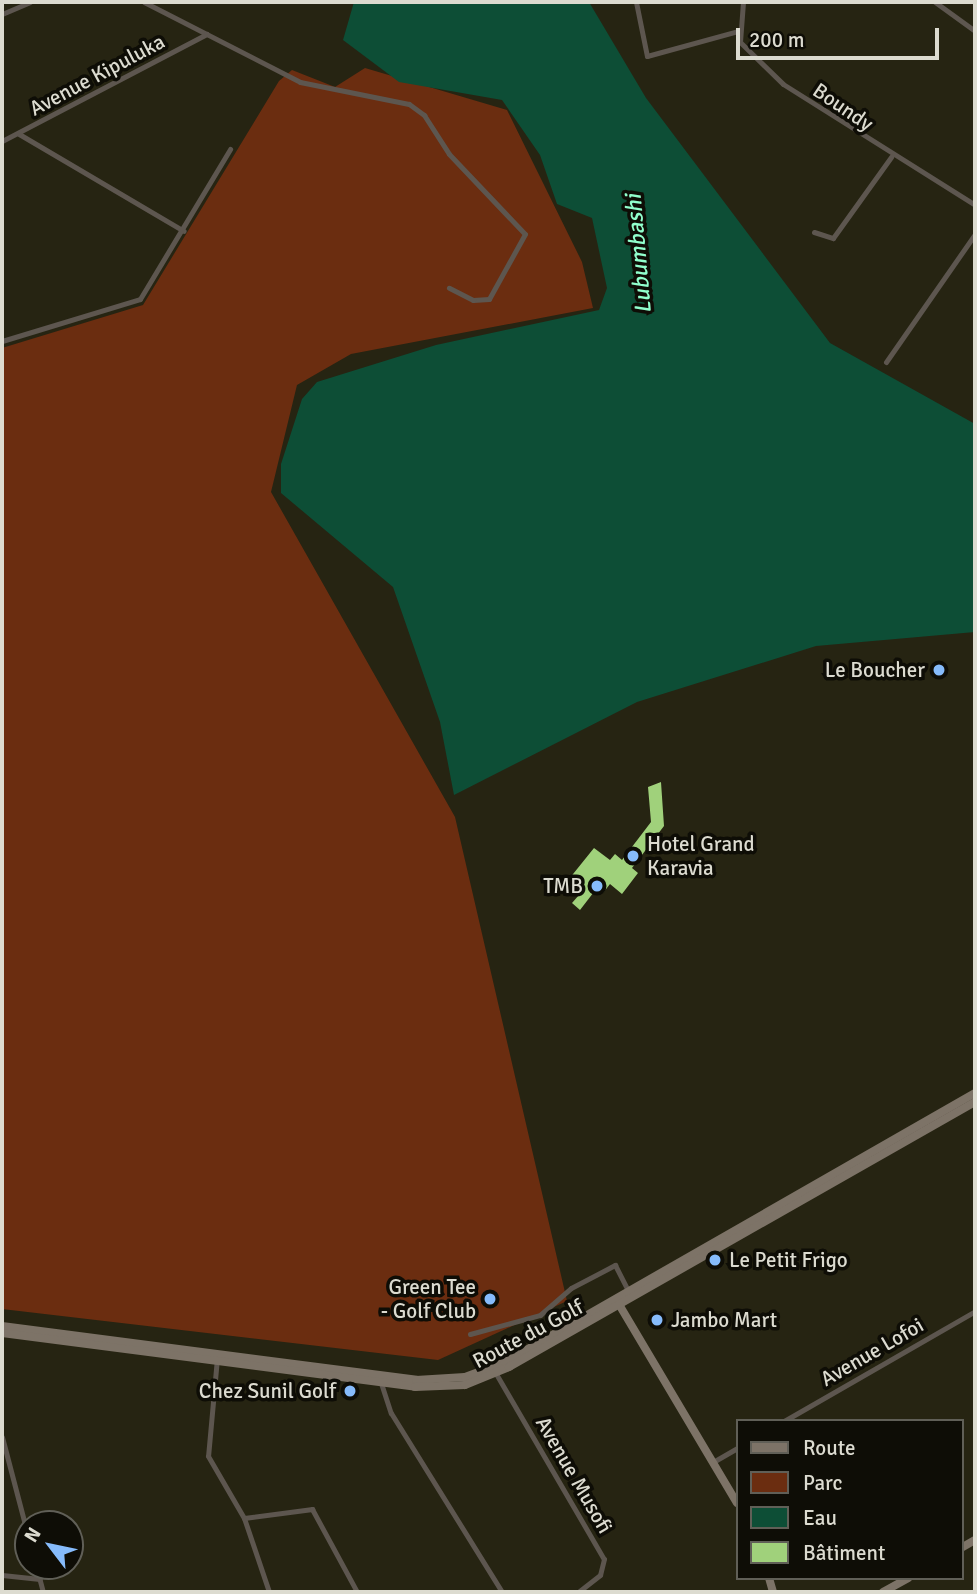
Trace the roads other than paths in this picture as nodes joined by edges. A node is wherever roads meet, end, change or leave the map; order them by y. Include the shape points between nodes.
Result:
1 (30, 2) edge
2 (144, 2) edge
3 (636, 2) edge
4 (743, 2) edge
5 (934, 2) edge
6 (2, 14) edge
7 (738, 31) junction
8 (975, 31) edge
9 (207, 34) junction
10 (19, 134) junction
11 (2, 141) edge
12 (230, 149) dead end
13 (891, 157) junction
14 (975, 205) edge
15 (184, 231) junction
16 (814, 232) dead end
17 (975, 234) edge
18 (449, 288) dead end
19 (2, 341) edge
20 (886, 362) dead end
21 (975, 1093) edge
22 (975, 1102) edge
23 (630, 1295) junction
24 (618, 1302) junction
25 (975, 1311) edge
26 (2, 1326) edge
27 (2, 1333) edge
28 (470, 1334) dead end
29 (217, 1359) junction
30 (495, 1371) junction
31 (380, 1379) junction
32 (787, 1419) edge
33 (2, 1437) edge
34 (736, 1449) edge
35 (713, 1462) junction
36 (736, 1501) edge
37 (21, 1510) edge
38 (244, 1518) junction
39 (904, 1580) edge
40 (269, 1592) edge
41 (357, 1592) edge
42 (502, 1592) edge
43 (578, 1592) edge
44 (883, 1592) edge

1 - 6 street
2 - 9 street
3 - 7 street via 647,56
4 - 7 street
5 - 8 street
7 - 13 street, Boundy via 748,53 783,84
9 - 10 street, Avenue Kipuluka
9 - 18 street via 300,82 409,104 424,115 454,161 526,234 489,299 473,300
10 - 11 street, Avenue Kipuluka
10 - 15 street
12 - 15 street
13 - 14 street, Boundy
13 - 16 street via 833,238
15 - 19 street via 138,301
17 - 20 street
21 - 23 main road
22 - 23 main road, Route du Golf
23 - 24 main road, Route du Golf
23 - 28 street via 615,1265 571,1288 540,1315
24 - 30 main road, Route du Golf
24 - 35 main road
25 - 32 street, Avenue Lofoi
26 - 29 main road
27 - 29 main road, Route du Golf
29 - 31 main road, Route du Golf
29 - 38 street via 206,1449
30 - 31 main road, Route du Golf via 449,1388
30 - 43 street, Avenue Musofi via 604,1559 600,1576
31 - 42 street via 390,1413
33 - 37 street
34 - 35 street
35 - 36 main road
38 - 40 street
38 - 41 street via 312,1509
39 - 44 main road

